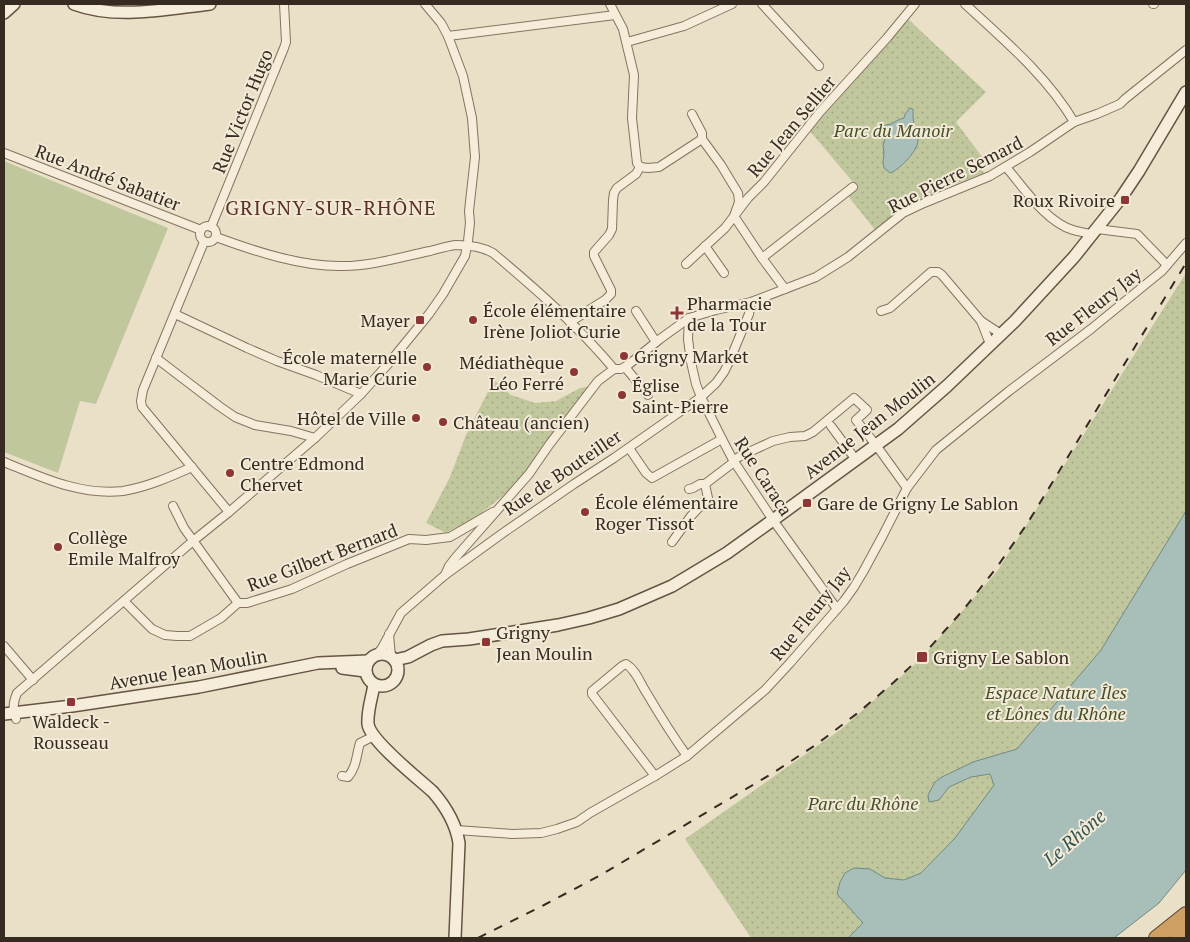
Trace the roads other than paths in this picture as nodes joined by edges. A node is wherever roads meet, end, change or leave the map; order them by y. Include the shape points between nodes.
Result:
1 (14, 4) edge
2 (74, 4) edge
3 (210, 4) edge
4 (284, 4) edge
5 (425, 4) edge
6 (610, 4) edge
7 (732, 4) edge
8 (762, 4) edge
9 (915, 4) edge
10 (965, 4) edge
11 (4, 13) edge
12 (615, 16) junction
13 (448, 36) junction
14 (627, 42) junction
15 (1186, 50) edge
16 (819, 66) dead end
17 (1186, 92) edge
18 (692, 114) dead end
19 (1074, 122) junction
20 (702, 139) junction
21 (4, 153) edge
22 (640, 167) junction
23 (1006, 168) junction
24 (853, 187) dead end
25 (734, 216) junction
26 (212, 227) junction
27 (201, 230) junction
28 (1095, 232) junction
29 (216, 237) junction
30 (204, 242) junction
31 (1186, 243) edge
32 (467, 246) junction
33 (705, 246) junction
34 (762, 258) junction
35 (686, 264) dead end
36 (1167, 265) junction
37 (724, 273) dead end
38 (785, 289) junction
39 (752, 302) junction
40 (636, 311) dead end
41 (882, 311) dead end
42 (175, 314) junction
43 (689, 318) junction
44 (980, 321) junction
45 (570, 322) junction
46 (1001, 334) junction
47 (656, 342) junction
48 (990, 344) junction
49 (156, 358) junction
50 (625, 367) junction
51 (614, 369) junction
52 (361, 394) junction
53 (648, 395) dead end
54 (701, 397) junction
55 (831, 426) dead end
56 (315, 438) junction
57 (722, 439) junction
58 (876, 445) junction
59 (628, 448) junction
60 (856, 460) junction
61 (734, 461) junction
62 (4, 462) edge
63 (192, 467) junction
64 (705, 484) junction
65 (907, 488) junction
66 (689, 489) dead end
67 (173, 506) dead end
68 (499, 508) junction
69 (229, 512) junction
70 (773, 520) junction
71 (193, 541) junction
72 (672, 542) dead end
73 (445, 575) junction
74 (124, 601) junction
75 (238, 603) junction
76 (838, 609) junction
77 (389, 634) junction
78 (469, 639) junction
79 (4, 646) edge
80 (393, 659) junction
81 (370, 662) junction
82 (398, 674) junction
83 (33, 680) junction
84 (379, 686) junction
85 (9, 717) edge
86 (374, 736) junction
87 (687, 756) junction
88 (342, 776) dead end
89 (655, 776) junction
90 (456, 830) junction
91 (1186, 914) edge
92 (1186, 931) edge
93 (455, 938) edge
94 (1156, 938) edge
95 (1176, 938) edge

1 - 11 main road
2 - 3 main road via 122,12
4 - 26 street, Rue Victor Hugo via 286,42
5 - 13 street
6 - 12 street
7 - 14 street via 684,26
8 - 16 street
9 - 25 street, Rue Jean Sellier
10 - 19 street via 1015,50
12 - 13 street
12 - 14 street
13 - 32 street via 463,76 472,118 475,157
14 - 22 street via 634,75 632,118
15 - 19 street, Rue Pierre Semard via 1120,104
17 - 28 main road, Avenue Jean Moulin via 1122,198
18 - 20 street
19 - 23 street, Rue Pierre Semard
20 - 22 street via 659,167
20 - 25 street via 738,194
21 - 27 street, Rue André Sabatier
22 - 45 street via 614,193 610,235 594,252 611,294
23 - 28 street via 1038,206 1056,221 1072,230
23 - 38 street, Rue Pierre Semard via 903,213 848,257 816,277
24 - 34 street
25 - 33 street, Rue Jean Sellier
25 - 34 street
26 - 27 street via 206,226
26 - 29 street
27 - 30 street
28 - 36 street via 1137,234
28 - 46 main road, Avenue Jean Moulin
29 - 30 street
29 - 32 street via 295,261 331,266 366,264 455,245
30 - 42 street
31 - 36 street, Rue Fleury Jay
32 - 45 street via 486,248 493,253
32 - 52 street via 465,256 438,302
33 - 35 street, Rue Jean Sellier
33 - 37 street
34 - 38 street
36 - 65 street, Rue Fleury Jay via 936,450
38 - 39 street, Rue Pierre Semard
39 - 43 street, Rue Pierre Semard
39 - 54 street, Rue de Bouteiller via 724,372
40 - 47 street
41 - 44 street via 890,308 932,272 938,272
42 - 49 street
42 - 52 street via 277,361
43 - 47 street, Rue Pierre Semard
43 - 54 street, Rue Caraca via 691,362
44 - 46 street
44 - 48 street
45 - 51 street
46 - 48 main road, Avenue Jean Moulin
47 - 50 street, Rue Pierre Semard
48 - 58 main road, Avenue Jean Moulin via 940,392
49 - 56 street via 235,416
49 - 63 street via 141,404
50 - 51 street
50 - 53 street
51 - 68 street via 598,381 529,474
52 - 56 street
54 - 57 street, Rue Caraca
54 - 59 street, Rue de Bouteiller
55 - 60 street
56 - 69 street
57 - 59 street via 652,478
57 - 61 street, Rue Caraca
58 - 60 main road, Avenue Jean Moulin
58 - 61 street via 856,420 867,410 854,398 813,432 773,441
58 - 65 street
59 - 73 street, Rue de Bouteiller
60 - 70 main road, Avenue Jean Moulin
61 - 64 street
61 - 70 street, Rue Caraca
62 - 63 street via 45,479 103,491 123,491
63 - 69 street
64 - 66 street
64 - 72 street via 708,498
65 - 76 street, Rue Fleury Jay via 854,587
67 - 71 street, Rue Gilbert Bernard
68 - 73 street via 456,557
68 - 75 street, Rue Gilbert Bernard via 450,536 408,539 292,588
69 - 71 street
70 - 76 street, Rue Caraca
70 - 78 main road, Avenue Jean Moulin via 672,586 619,609 558,625
71 - 74 street
71 - 75 street, Rue Gilbert Bernard
73 - 77 street, Rue de Bouteiller via 401,613
74 - 75 street, Rue Gilbert Bernard via 152,629 177,636 190,636
74 - 83 street
76 - 87 street, Rue Fleury Jay via 765,690
77 - 80 street
77 - 81 street, Rue de Bouteiller
78 - 80 main road, Avenue Jean Moulin via 442,641 408,657
78 - 82 main road, Avenue Jean Moulin via 431,651
79 - 83 street
80 - 81 main road via 382,654
80 - 82 main road
81 - 84 main road via 370,682
81 - 85 main road, Avenue Jean Moulin via 318,663 199,687
82 - 84 main road via 393,682
83 - 85 street via 17,693
84 - 86 main road via 368,720
86 - 88 street via 360,743 352,771 348,777
86 - 90 main road via 439,799
87 - 89 street, Rue Fleury Jay
87 - 89 street via 632,667 622,666 592,694
89 - 90 street, Rue Fleury Jay via 577,822 557,829 512,834
90 - 93 main road via 459,849
91 - 94 highway
92 - 95 highway

